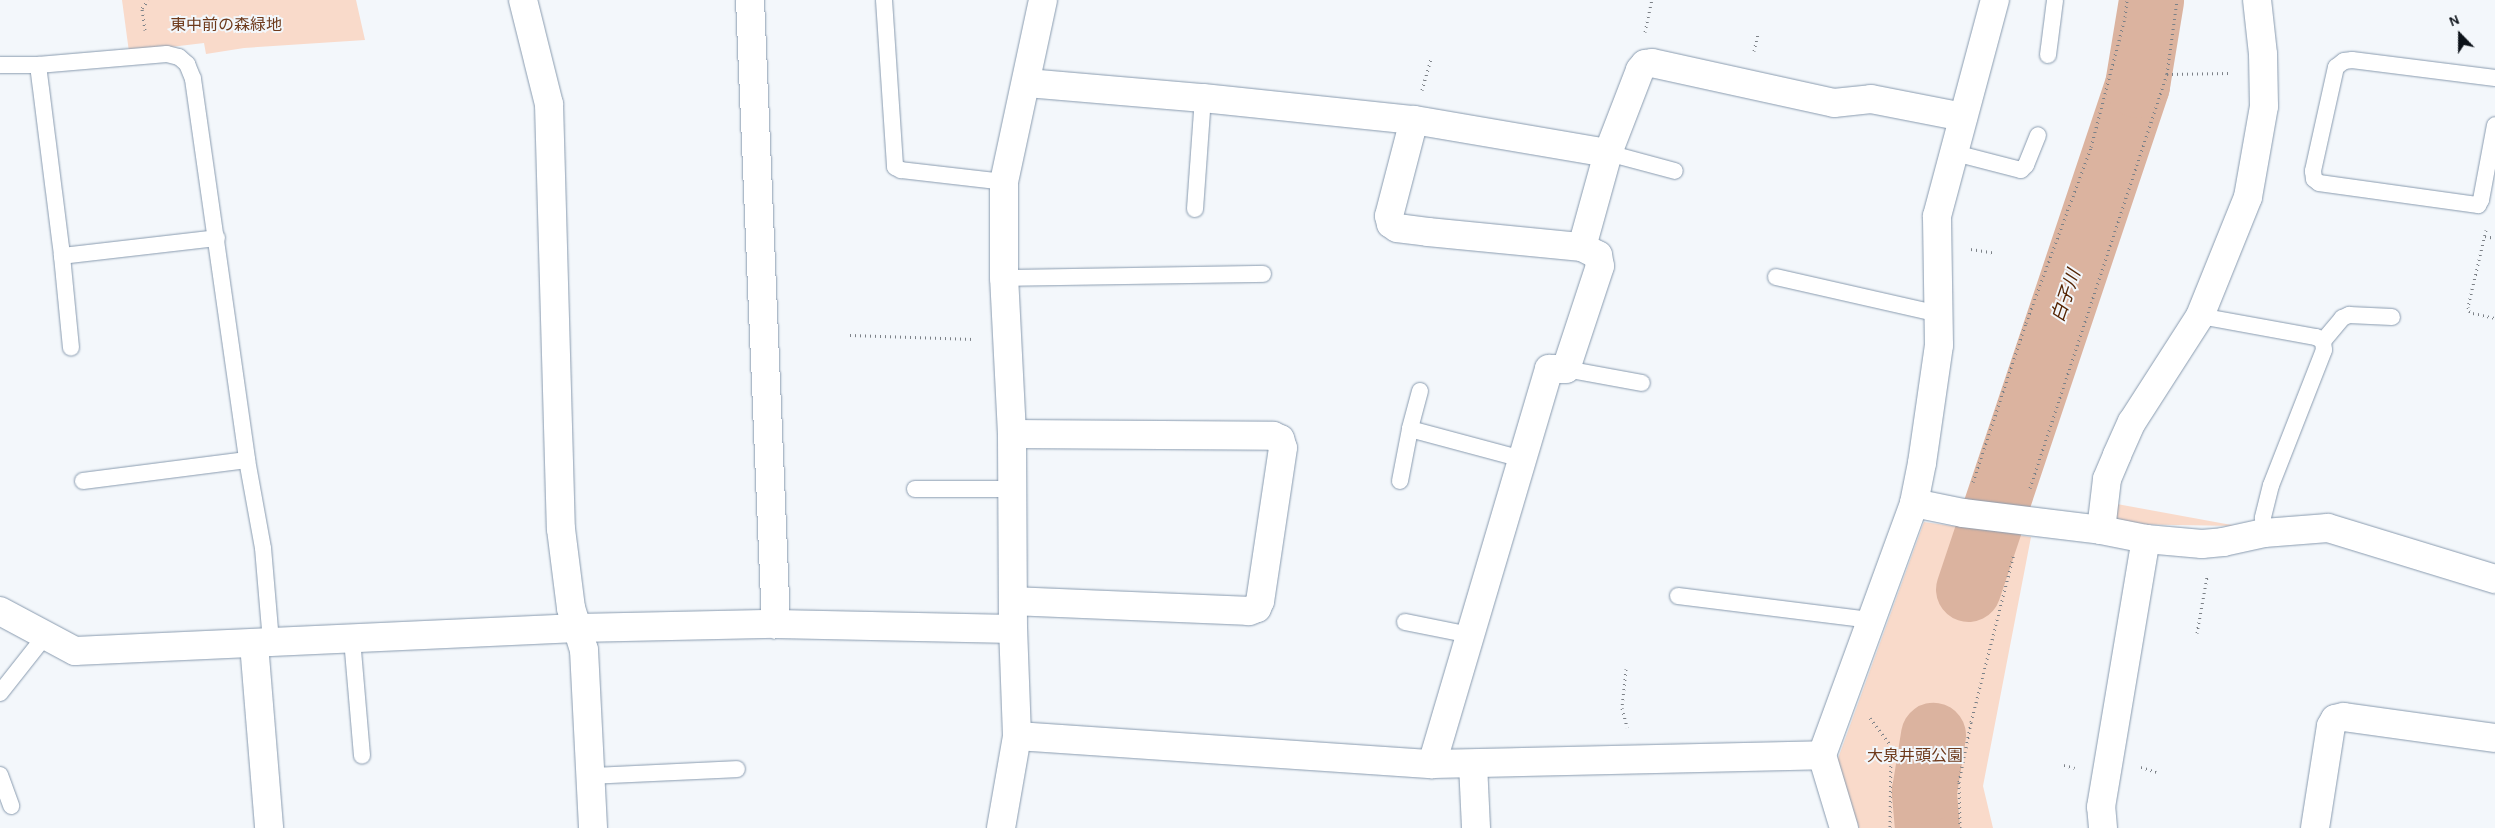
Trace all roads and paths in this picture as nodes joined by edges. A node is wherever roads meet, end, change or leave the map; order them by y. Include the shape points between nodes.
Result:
1 (523, 0) edge
2 (750, 0) edge
3 (884, 0) edge
4 (1043, 0) edge
5 (1994, 0) edge
6 (2055, 0) edge
7 (2127, 0) edge
8 (2177, 0) edge
9 (2257, 0) edge
10 (2048, 56) dead end
11 (0, 65) edge
12 (38, 65) junction
13 (2263, 72) junction
14 (2167, 74) junction
15 (2495, 78) edge
16 (1027, 83) junction
17 (1203, 98) junction
18 (1963, 117) junction
19 (1414, 120) junction
20 (2495, 126) edge
21 (2038, 135) dead end
22 (1608, 153) junction
23 (1955, 153) junction
24 (1675, 171) dead end
25 (1004, 182) junction
26 (2478, 205) junction
27 (1195, 209) dead end
28 (2485, 236) junction
29 (217, 238) junction
30 (2495, 238) edge
31 (1582, 247) junction
32 (62, 256) junction
33 (1263, 274) dead end
34 (1776, 277) dead end
35 (1004, 278) junction
36 (1939, 314) junction
37 (2200, 316) junction
38 (2392, 317) dead end
39 (2495, 318) edge
40 (850, 335) dead end
41 (1007, 340) junction
42 (2323, 341) junction
43 (71, 348) dead end
44 (1566, 370) junction
45 (1642, 383) dead end
46 (1420, 390) dead end
47 (1410, 429) junction
48 (1012, 434) junction
49 (1522, 459) junction
50 (247, 460) junction
51 (83, 481) dead end
52 (1400, 481) dead end
53 (1013, 489) junction
54 (915, 490) dead end
55 (1914, 503) junction
56 (1966, 513) junction
57 (2017, 520) junction
58 (2101, 530) junction
59 (2264, 533) junction
60 (2146, 538) junction
61 (2208, 544) junction
62 (2495, 579) edge
63 (1678, 596) dead end
64 (1013, 601) junction
65 (0, 611) edge
66 (1870, 620) junction
67 (1405, 622) dead end
68 (776, 624) junction
69 (578, 628) junction
70 (1013, 629) junction
71 (2197, 633) dead end
72 (1470, 635) junction
73 (46, 636) junction
74 (352, 639) junction
75 (263, 643) junction
76 (1626, 669) dead end
77 (1847, 688) junction
78 (0, 693) edge
79 (1018, 736) junction
80 (2495, 738) edge
81 (1822, 755) junction
82 (362, 756) dead end
83 (1626, 760) junction
84 (1432, 764) junction
85 (1473, 764) junction
86 (737, 769) dead end
87 (0, 775) edge
88 (591, 776) junction
89 (11, 806) dead end
90 (269, 828) edge
91 (593, 828) edge
92 (1002, 828) edge
93 (1476, 828) edge
94 (1844, 828) edge
95 (1890, 828) edge
96 (1960, 828) edge
97 (2103, 828) edge
98 (2315, 828) edge

1 - 69 street via 548,104 560,529 571,608
2 - 68 street
3 - 25 lane via 895,167
4 - 16 street
5 - 18 street
6 - 10 lane
7 - 56 path via 2091,147 2026,323
8 - 14 path
9 - 13 street
11 - 12 lane
12 - 29 lane via 167,54 179,57 187,64 193,79
12 - 32 lane
13 - 14 path
13 - 37 street via 2264,106 2248,197
14 - 57 path
15 - 26 lane via 2344,61 2336,67 2313,171 2314,179 2319,183
16 - 17 street
16 - 25 street
17 - 19 street
17 - 27 lane
18 - 22 street via 1871,99 1834,103 1652,63 1644,64 1640,70
18 - 23 street
19 - 22 street
19 - 31 street via 1389,216 1391,224 1397,228 1428,232
20 - 26 lane
21 - 23 lane via 2021,170
22 - 24 lane
22 - 31 street
23 - 36 street via 1937,216
25 - 35 street
26 - 28 path via 2486,215
28 - 30 path
28 - 39 path via 2468,306 2473,313
29 - 32 lane
29 - 50 lane
31 - 44 street via 1598,255 1600,266
32 - 43 lane
33 - 35 lane
34 - 36 lane
35 - 41 street
36 - 55 street via 1940,344
37 - 42 lane via 2316,337
37 - 58 street via 2132,422 2107,479
38 - 42 lane via 2349,315 2342,318
40 - 41 path
41 - 48 street
42 - 59 lane via 2324,350 2270,485 2263,518
44 - 45 lane
44 - 49 street via 1549,369
46 - 47 lane
47 - 49 lane
47 - 52 lane
48 - 53 street
48 - 64 street via 1273,436 1280,439 1283,448 1257,608 1249,611
49 - 72 street
50 - 51 lane
50 - 75 lane via 263,548
53 - 54 lane
53 - 64 street
55 - 56 street
55 - 66 street
56 - 57 street
57 - 58 street
57 - 96 path via 1959,782
58 - 60 street
59 - 61 street
59 - 62 street via 2322,528 2340,530
60 - 61 street
60 - 97 street via 2101,806
61 - 71 path via 2209,562
63 - 66 lane
64 - 70 street
65 - 73 street
66 - 77 street
67 - 72 lane
68 - 69 street
68 - 70 street
69 - 74 street
69 - 88 street via 584,650
70 - 79 street
72 - 84 street
73 - 75 street via 75,652
73 - 78 lane
74 - 75 street
74 - 82 lane
75 - 90 street
76 - 83 path via 1622,708 1627,728
77 - 81 street
77 - 95 path via 1891,746
79 - 84 street
79 - 92 street
80 - 98 street via 2344,717 2335,719 2331,726
81 - 83 street
81 - 94 street
83 - 85 street
84 - 85 street
85 - 93 street
86 - 88 lane
87 - 89 lane
88 - 91 street

